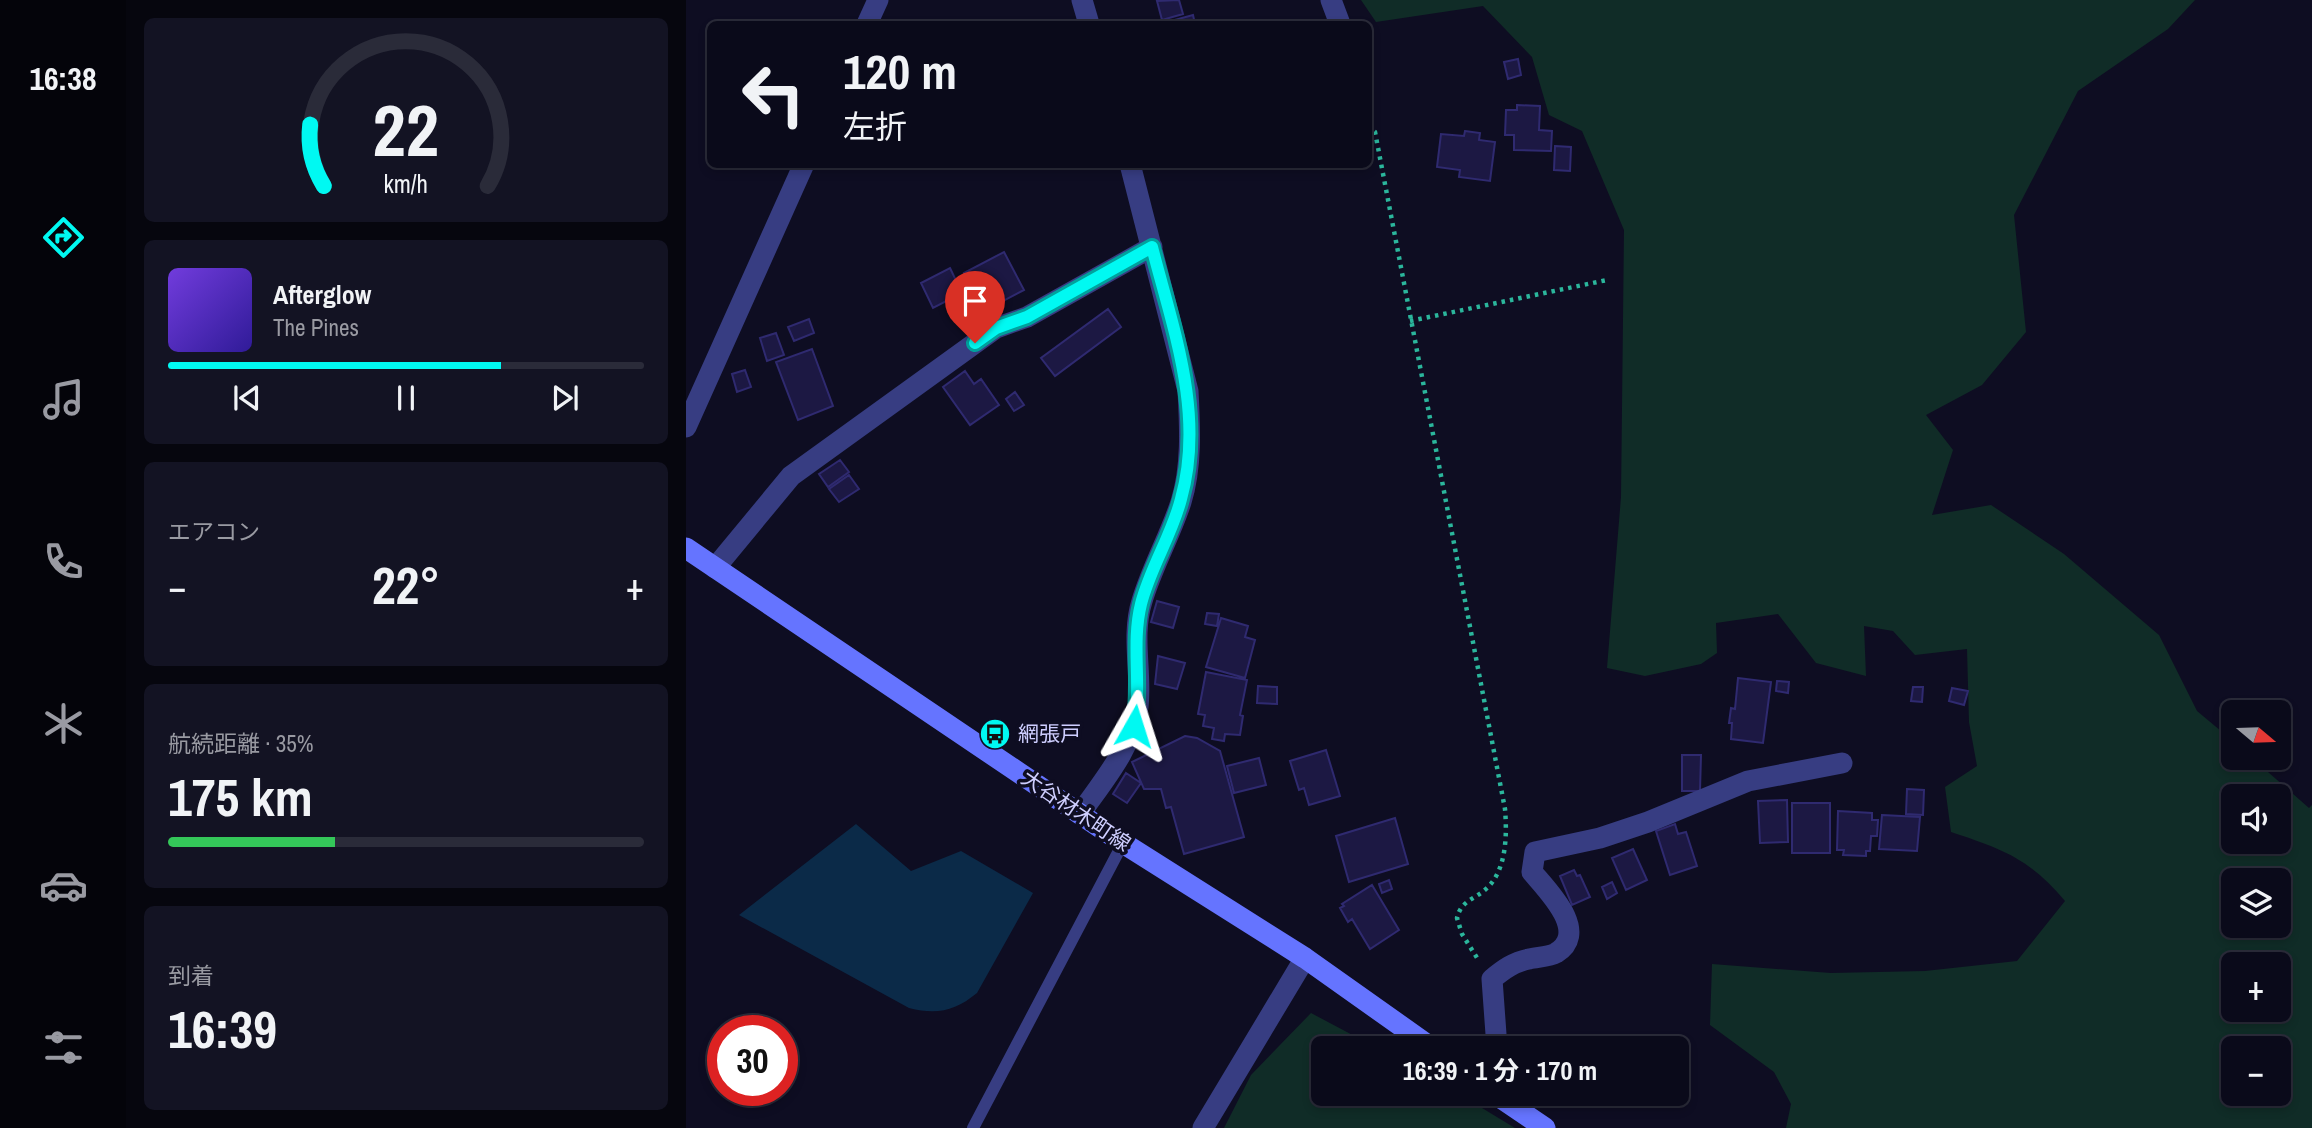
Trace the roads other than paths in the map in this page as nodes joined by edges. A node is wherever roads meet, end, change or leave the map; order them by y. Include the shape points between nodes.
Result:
1 (878, 0) edge
2 (1082, 0) edge
3 (1331, 0) edge
4 (868, 21) edge
5 (1088, 21) edge
6 (1339, 21) edge
7 (802, 168) edge
8 (1134, 168) edge
9 (1152, 247) junction
10 (686, 427) edge
11 (686, 548) edge
12 (715, 568) junction
13 (1842, 763) dead end
14 (1080, 814) junction
15 (1123, 843) junction
16 (1305, 958) junction
17 (1415, 1036) edge
18 (1496, 1036) edge
19 (1513, 1106) edge
20 (973, 1128) edge
21 (1203, 1128) edge
22 (1545, 1128) edge

1 - 4 street
2 - 5 street
3 - 6 street
7 - 10 street
8 - 9 street
9 - 12 street via 1027,317 996,328 791,476
9 - 14 street via 1188,391 1186,478 1142,601 1134,726
11 - 12 main road, 大谷材木町線
12 - 14 main road, 大谷材木町線
13 - 18 street via 1748,781 1648,822 1535,852 1532,872 1566,917 1567,943 1555,954 1510,964 1492,979
14 - 15 main road, 大谷材木町線
15 - 16 main road, 大谷材木町線
15 - 20 lane
16 - 17 main road, 大谷材木町線
16 - 21 street
19 - 22 main road

